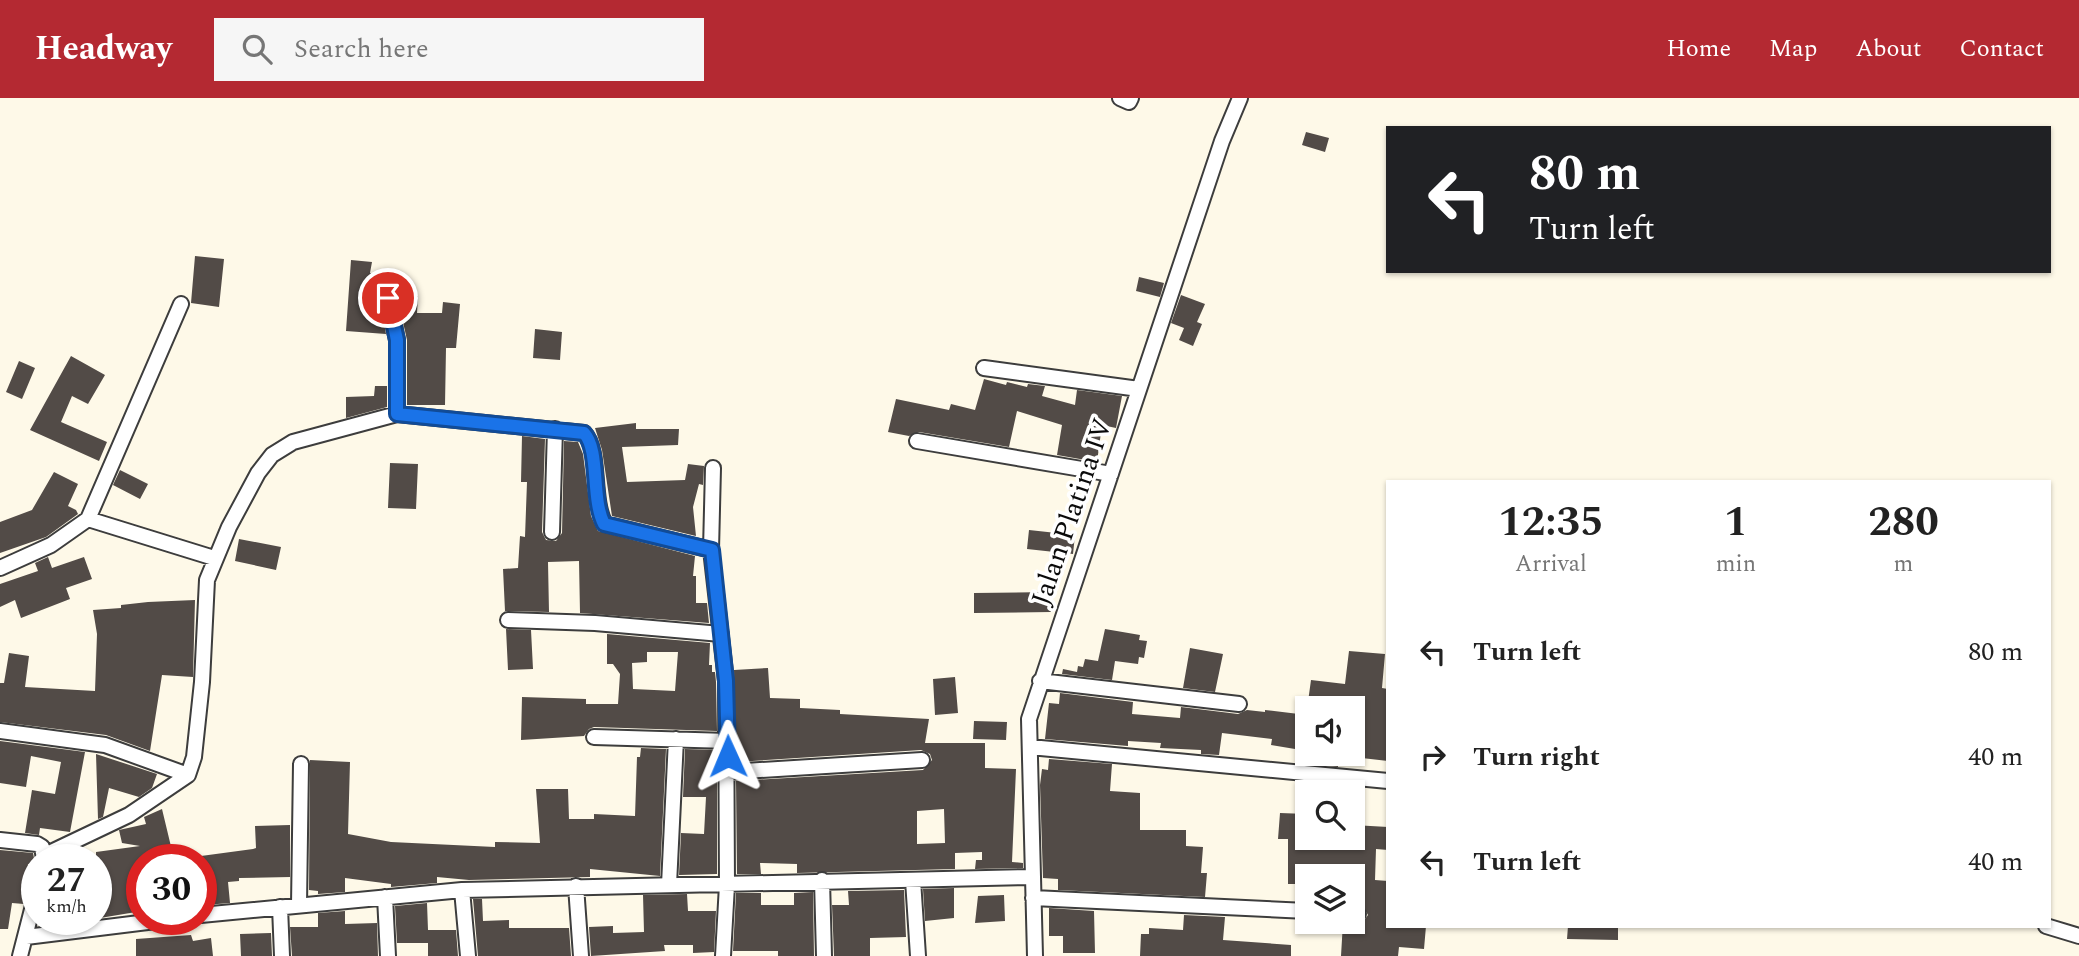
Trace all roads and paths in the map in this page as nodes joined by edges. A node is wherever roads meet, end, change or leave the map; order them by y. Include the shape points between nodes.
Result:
1 (1120, 98) edge
2 (1131, 98) edge
3 (1240, 98) edge
4 (388, 298) dead end
5 (181, 304) dead end
6 (984, 368) dead end
7 (1139, 388) junction
8 (397, 414) junction
9 (555, 429) junction
10 (917, 441) dead end
11 (713, 468) dead end
12 (1111, 474) junction
13 (88, 519) junction
14 (552, 532) dead end
15 (712, 550) junction
16 (214, 558) junction
17 (0, 568) edge
18 (508, 620) dead end
19 (721, 634) junction
20 (1040, 681) junction
21 (1239, 704) dead end
22 (0, 731) edge
23 (594, 737) dead end
24 (676, 739) junction
25 (728, 741) junction
26 (1030, 747) junction
27 (922, 760) dead end
28 (301, 764) dead end
29 (728, 772) junction
30 (188, 775) junction
31 (1386, 781) edge
32 (0, 840) edge
33 (37, 844) edge
34 (70, 844) edge
35 (1032, 877) junction
36 (822, 880) junction
37 (913, 880) junction
38 (669, 885) junction
39 (727, 885) junction
40 (576, 886) junction
41 (462, 890) junction
42 (385, 897) junction
43 (1033, 898) junction
44 (299, 905) junction
45 (280, 907) junction
46 (1295, 910) edge
47 (217, 913) edge
48 (126, 925) edge
49 (2051, 928) edge
50 (2079, 936) edge
51 (26, 937) joint
52 (20, 956) edge
53 (282, 956) edge
54 (388, 956) edge
55 (468, 956) edge
56 (580, 956) edge
57 (723, 956) edge
58 (824, 956) edge
59 (918, 956) edge
60 (1035, 956) edge

1 - 2 street via 1129,102
3 - 7 street, Jalan Platina IV
4 - 8 street via 397,340
5 - 13 street
6 - 7 street
7 - 12 street, Jalan Platina IV
8 - 9 street
8 - 16 street via 318,433 272,455
9 - 14 street
9 - 15 street via 584,433 591,442 597,506 604,524
10 - 12 street
11 - 15 street
12 - 20 street, Jalan Platina IV
13 - 16 street
13 - 17 street via 51,545
15 - 19 street
16 - 30 street via 207,580 194,757
18 - 19 street
19 - 25 street
20 - 21 street
20 - 26 street, Jalan Platina IV via 1029,719
22 - 30 street via 106,745
23 - 24 street
24 - 25 street
24 - 38 street
25 - 29 street
26 - 31 street
26 - 35 street, Jalan Platina IV
27 - 29 street
28 - 44 street
29 - 39 street
30 - 34 street via 129,815
32 - 33 street
35 - 37 street
35 - 43 street, Jalan Platina IV
36 - 37 street
36 - 39 street
36 - 58 street
37 - 59 street
38 - 39 street
38 - 40 street
39 - 57 street
40 - 41 street
40 - 56 street
41 - 42 street
41 - 55 street
42 - 44 street
42 - 54 street
43 - 46 street
43 - 60 street, Jalan Platina IV
44 - 45 street
45 - 47 street
45 - 53 street
48 - 51 street
49 - 50 street
51 - 52 street

